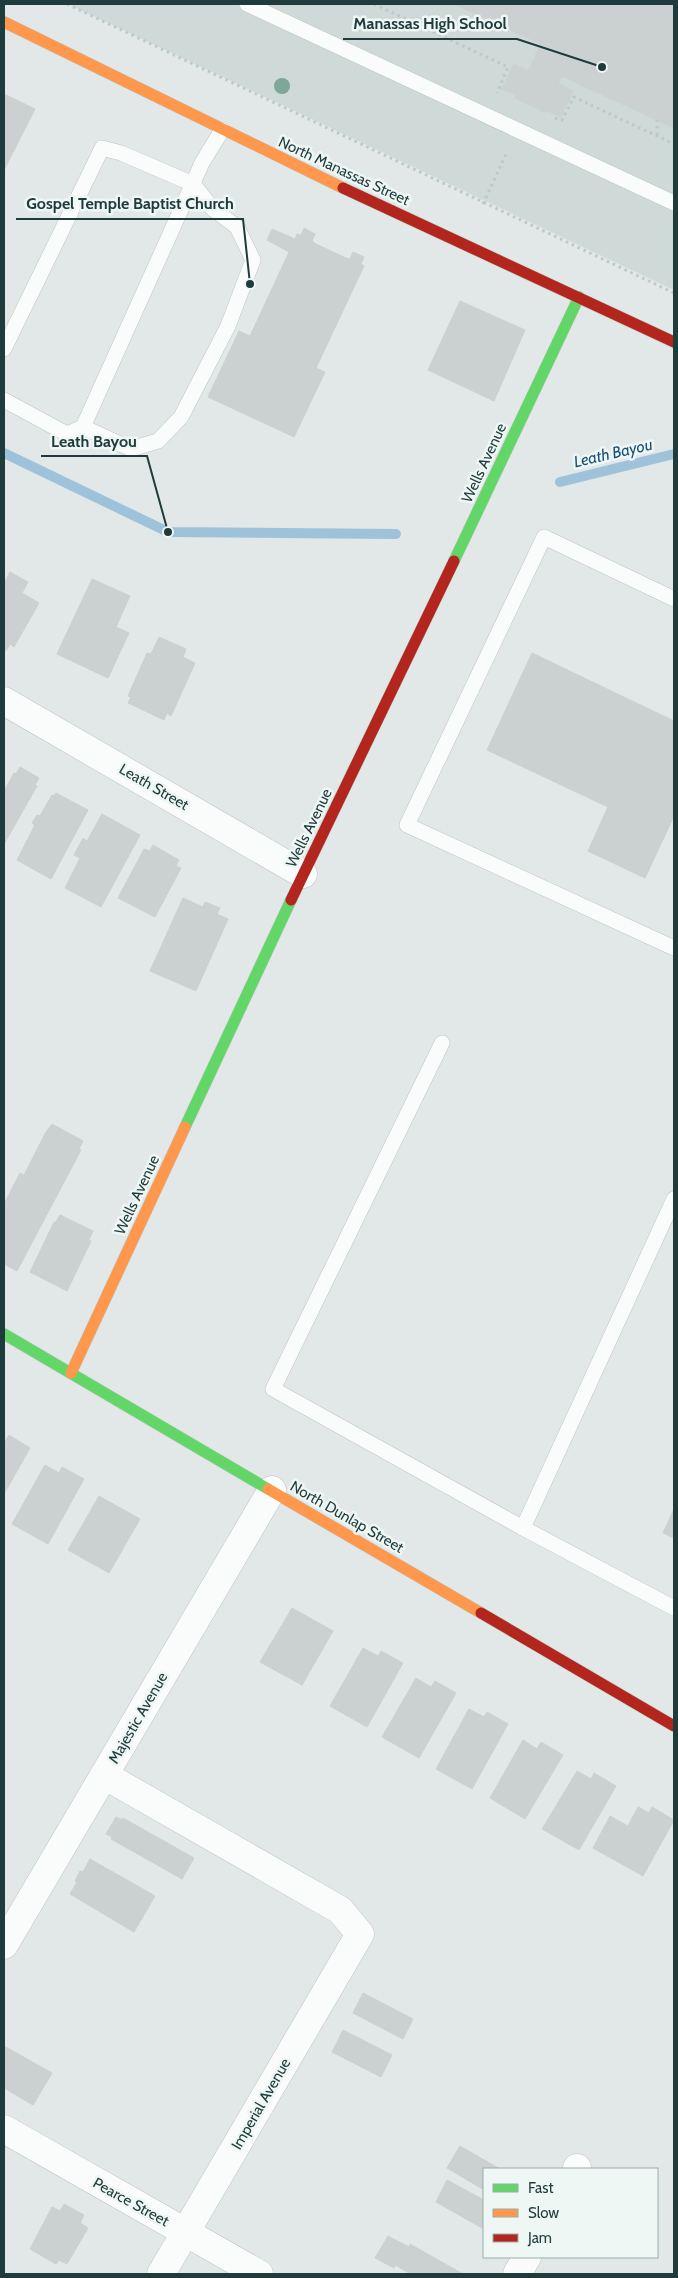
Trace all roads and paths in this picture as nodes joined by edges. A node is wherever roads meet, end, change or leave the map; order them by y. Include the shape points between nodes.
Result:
1 (67, 4) edge
2 (247, 4) edge
3 (374, 4) edge
4 (4, 22) edge
5 (504, 96) dead end
6 (553, 117) dead end
7 (657, 120) dead end
8 (222, 130) junction
9 (657, 136) junction
10 (674, 144) edge
11 (193, 184) junction
12 (674, 203) edge
13 (674, 294) edge
14 (579, 297) junction
15 (674, 342) edge
16 (4, 349) edge
17 (4, 400) edge
18 (83, 427) junction
19 (674, 599) edge
20 (4, 701) edge
21 (304, 874) junction
22 (674, 948) edge
23 (442, 1043) dead end
24 (674, 1199) edge
25 (4, 1334) edge
26 (70, 1373) junction
27 (272, 1490) junction
28 (523, 1528) junction
29 (674, 1608) edge
30 (674, 1726) edge
31 (104, 1775) junction
32 (4, 1945) edge
33 (4, 2129) edge
34 (185, 2232) junction
35 (526, 2258) edge
36 (160, 2274) edge
37 (259, 2274) edge
38 (517, 2274) edge

1 - 13 path
2 - 12 lane
3 - 5 path via 508,67 496,93
4 - 8 street, North Manassas Street
6 - 9 path via 562,120 574,98
7 - 9 path
8 - 11 lane
8 - 14 street, North Manassas Street
9 - 10 path
11 - 16 lane via 102,148
11 - 18 lane
11 - 18 lane via 213,209 237,227 253,260 228,326 181,417 158,441 131,449
14 - 15 street, North Manassas Street
14 - 21 street, Wells Avenue
17 - 18 lane via 67,434
19 - 22 lane via 544,537 407,825
20 - 21 street, Leath Street
21 - 26 street, Wells Avenue
23 - 28 lane via 273,1389
24 - 28 lane
25 - 26 street, North Dunlap Street
26 - 27 street, North Dunlap Street
27 - 30 street, North Dunlap Street
27 - 31 street, Majestic Avenue
28 - 29 lane
31 - 32 street, Majestic Avenue
31 - 34 street, Imperial Avenue via 340,1910 360,1934
33 - 34 street, Pearce Street
34 - 36 street, Imperial Avenue
34 - 37 street, Pearce Street
35 - 38 street

